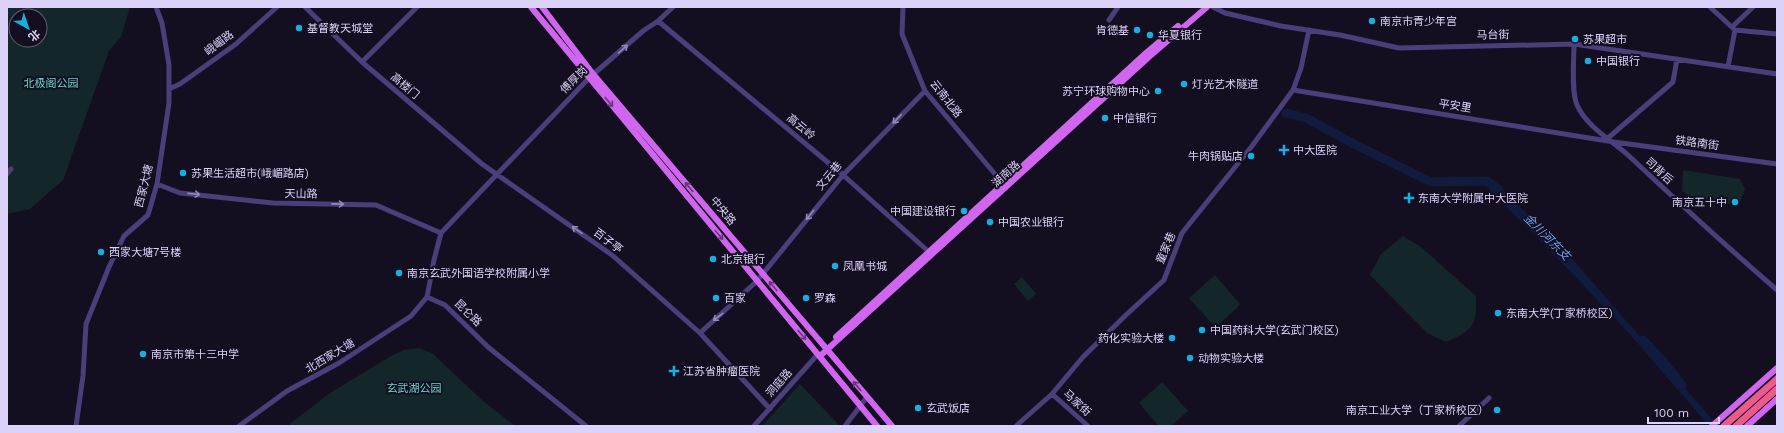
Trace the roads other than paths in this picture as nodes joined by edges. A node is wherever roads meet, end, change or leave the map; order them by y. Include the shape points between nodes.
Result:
1 (156, 7) edge
2 (277, 7) edge
3 (305, 7) edge
4 (417, 7) edge
5 (533, 7) edge
6 (542, 7) edge
7 (673, 7) edge
8 (903, 7) edge
9 (1118, 7) edge
10 (1201, 7) edge
11 (1207, 7) edge
12 (1213, 7) edge
13 (1710, 7) edge
14 (1753, 7) edge
15 (1109, 20) dead end
16 (658, 21) junction
17 (1734, 28) junction
18 (1310, 30) junction
19 (1777, 34) edge
20 (1574, 44) junction
21 (1677, 59) junction
22 (362, 62) junction
23 (1728, 66) junction
24 (1777, 74) edge
25 (591, 76) junction
26 (169, 89) junction
27 (1293, 90) junction
28 (925, 91) junction
29 (1608, 138) junction
30 (1614, 142) junction
31 (1777, 164) edge
32 (12, 169) dead end
33 (7, 174) edge
34 (497, 175) junction
35 (843, 175) junction
36 (157, 184) junction
37 (1005, 186) junction
38 (441, 233) junction
39 (929, 252) junction
40 (763, 274) junction
41 (757, 281) junction
42 (1777, 290) edge
43 (427, 297) junction
44 (700, 333) junction
45 (826, 348) junction
46 (819, 355) junction
47 (1777, 368) edge
48 (1777, 379) edge
49 (1777, 389) edge
50 (1052, 394) junction
51 (867, 397) junction
52 (1489, 398) dead end
53 (1777, 399) edge
54 (860, 406) junction
55 (770, 409) junction
56 (1734, 423) edge
57 (76, 426) edge
58 (239, 426) edge
59 (586, 426) edge
60 (754, 426) edge
61 (844, 426) edge
62 (878, 426) edge
63 (892, 426) edge
64 (1016, 426) edge
65 (1088, 426) edge
66 (1459, 426) edge
67 (1712, 426) edge
68 (1724, 426) edge
69 (1747, 426) edge

1 - 26 street, 西家大塘 via 162,23 169,64
2 - 26 street, 峨嵋路 via 236,44
3 - 22 street, 高楼门
4 - 22 street
5 - 25 main road, 中央路
6 - 25 main road, 中央路
7 - 16 street, 傅厚岗
8 - 28 street, 云南北路 via 902,34
9 - 15 street
10 - 37 main road, 湖南路 via 1146,53
11 - 37 main road, 湖南路
12 - 18 street, 马台街 via 1225,13
13 - 17 street
14 - 17 street
25 -> 16 street, 傅厚岗
16 - 35 street, 高云岭
17 - 19 street
17 - 23 street
18 - 20 street, 马台街 via 1399,48
18 - 27 street, 童家巷
20 - 21 street, 马台街
20 - 29 street, 司背后 via 1576,103 1586,121
21 - 23 street, 马台街
21 - 29 street via 1673,82
22 - 34 street, 高楼门
23 - 24 street, 马台街
25 - 34 street, 傅厚岗
40 -> 25 main road, 中央路
25 -> 41 main road, 中央路
26 - 36 street, 西家大塘
27 - 30 street, 平安里
27 - 50 street, 童家巷 via 1182,234 1164,280 1083,357
28 -> 35 street, 文云巷
28 - 37 street, 云南北路
29 - 30 street, 司背后
30 - 31 street, 铁路南街
30 - 42 street, 司背后
32 - 33 street
34 - 38 street
44 -> 34 street, 百子亭 via 612,255
35 - 39 street, 高云岭
35 -> 40 street, 文云巷
36 -> 38 street, 天山路 via 180,193 273,203 376,205
36 - 57 street, 西家大塘 via 148,215 124,236 86,324 83,376
37 - 39 main road, 湖南路
37 - 45 main road, 湖南路
38 - 43 street
39 - 45 main road, 湖南路
40 - 41 street, 文云巷
45 -> 40 main road, 中央路
41 -> 44 street
41 -> 46 main road, 中央路
43 - 58 street, 北西家大塘 via 411,316 339,363 286,391
43 - 59 street, 昆仑路 via 445,305 488,347
44 - 55 street, 百子亭
45 - 46 main road, 湖南路
51 -> 45 main road, 中央路
46 - 54 main road, 中央路
46 - 55 street, 洞庭路
47 - 67 main road
48 - 56 highway
49 - 56 highway
50 - 64 street, 童家巷
50 - 65 street, 马家街
51 - 54 street
51 - 63 main road, 中央路
52 - 66 street
53 - 69 main road
54 - 61 street
54 - 62 main road, 中央路
55 - 60 street, 洞庭路
56 - 68 highway

